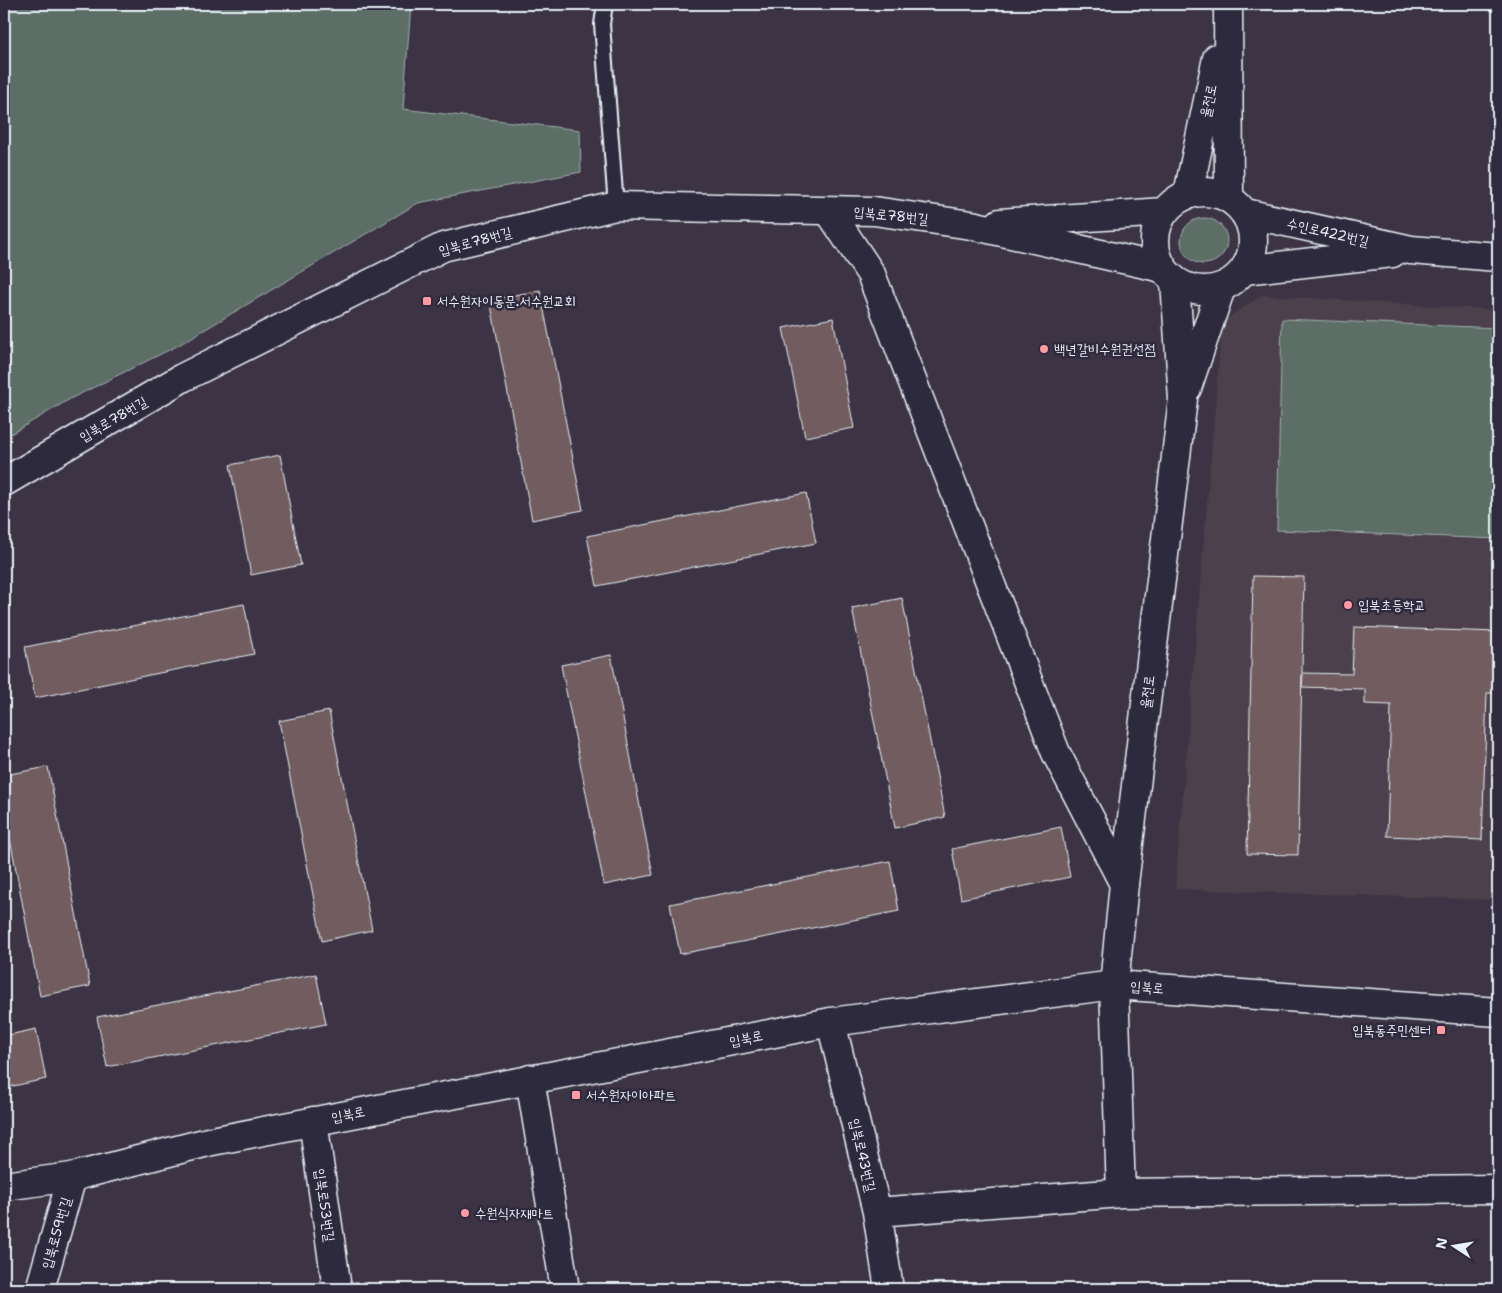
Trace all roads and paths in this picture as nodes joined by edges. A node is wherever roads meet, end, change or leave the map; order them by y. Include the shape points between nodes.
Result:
1 (605, 4) edge
2 (1228, 6) edge
3 (1188, 194) junction
4 (616, 206) junction
5 (1237, 206) junction
6 (829, 211) junction
7 (1164, 212) junction
8 (971, 225) junction
9 (1411, 250) junction
10 (1498, 257) edge
11 (1244, 270) junction
12 (1169, 275) junction
13 (1221, 288) junction
14 (1183, 399) junction
15 (4, 482) edge
16 (1124, 884) junction
17 (1114, 985) junction
18 (1498, 1012) edge
19 (831, 1022) junction
20 (530, 1079) junction
21 (313, 1121) junction
22 (72, 1177) junction
23 (4, 1186) edge
24 (1498, 1189) edge
25 (1121, 1193) junction
26 (877, 1212) junction
27 (40, 1289) edge
28 (337, 1289) edge
29 (565, 1289) edge
30 (889, 1289) edge

1 - 4 lane via 602,24
2 - 3 street, 율전로
2 - 5 street, 율전로
3 - 5 street via 1209,192
3 - 7 street
4 - 6 street, 입북로78번길
4 - 15 street, 입북로78번길 via 443,247 182,378
5 - 9 street, 수인로422번길
5 - 11 street via 1253,232 1252,252
6 - 8 street, 입북로78번길 via 874,211
6 - 16 street via 870,274 1056,753
7 - 8 street
7 - 12 street via 1156,230 1156,250
8 - 12 street
9 - 10 street, 수인로422번길
9 - 11 street, 수인로422번길
11 - 13 street
12 - 13 street via 1197,290
12 - 14 street, 율전로
13 - 14 street, 율전로
14 - 16 street, 율전로
16 - 17 street, 율전로
17 - 18 street, 입북로
17 - 19 street, 입북로
17 - 25 street, 율전로
19 - 20 street, 입북로
19 - 26 street, 입북로43번길
20 - 21 street, 입북로
20 - 29 street
21 - 22 street, 입북로 via 212,1141
21 - 28 street, 입북로53번길
22 - 23 street, 입북로
22 - 27 street, 입북로59번길
24 - 25 street
25 - 26 street
26 - 30 street, 입북로43번길

